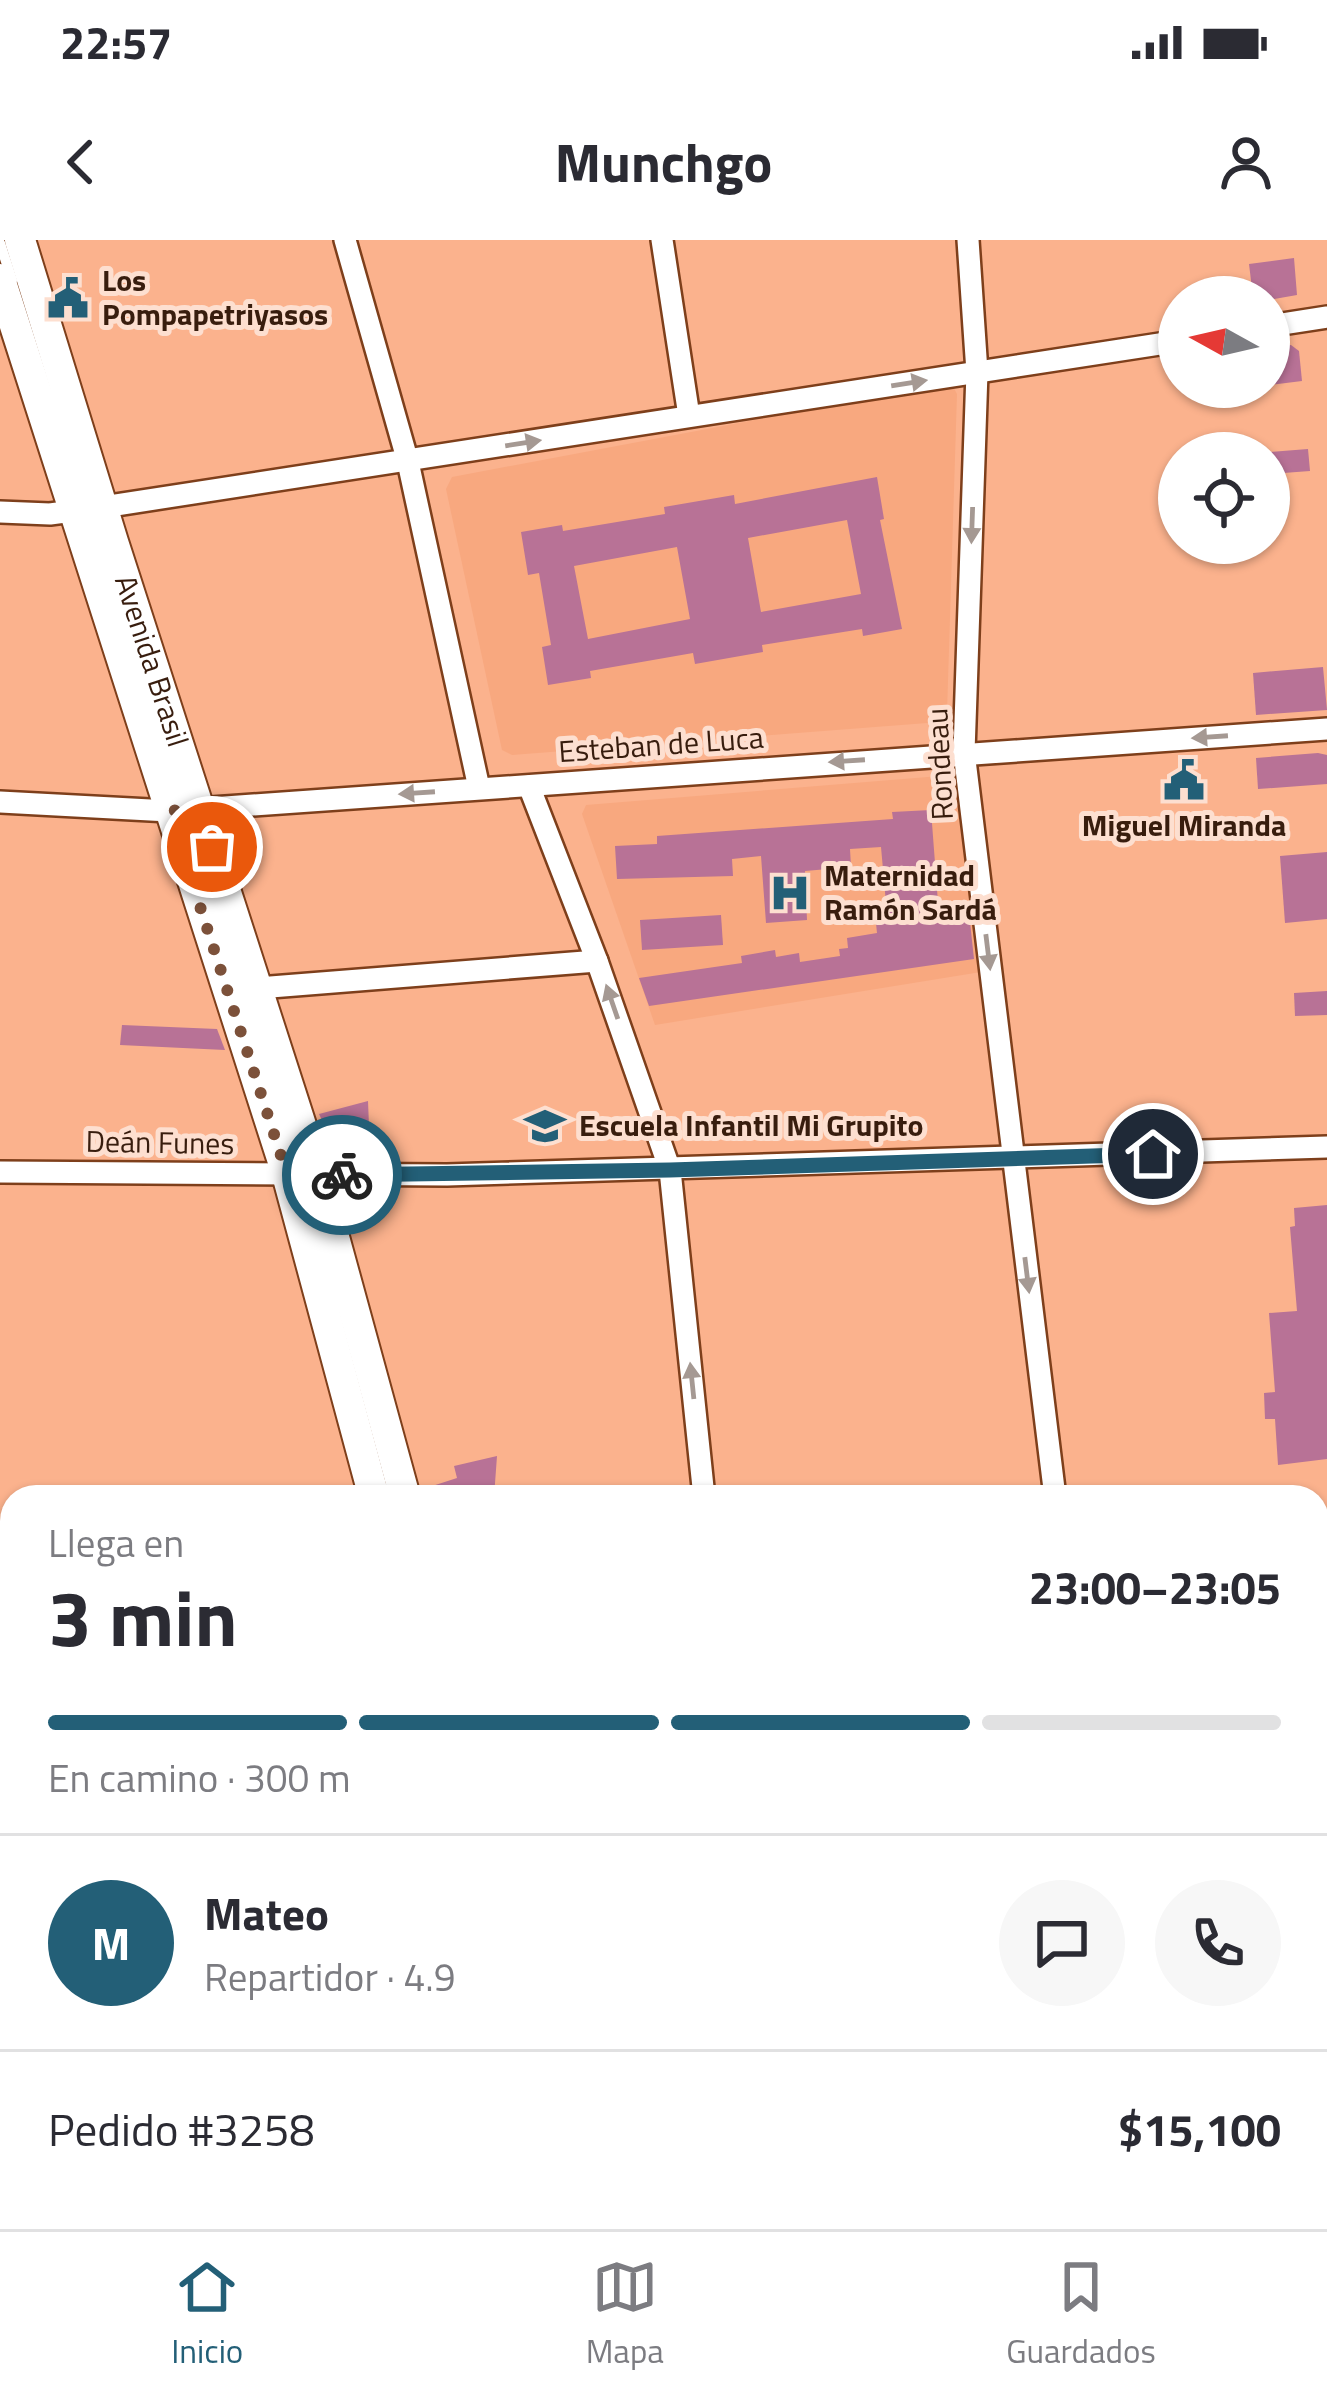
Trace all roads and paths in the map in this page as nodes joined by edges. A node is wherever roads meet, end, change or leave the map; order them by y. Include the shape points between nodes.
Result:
1 (20, 240) edge
2 (345, 240) edge
3 (662, 240) edge
4 (968, 240) edge
5 (0, 243) edge
6 (0, 279) edge
7 (1327, 317) edge
8 (1290, 323) edge
9 (1158, 344) edge
10 (977, 372) junction
11 (688, 416) junction
12 (408, 462) junction
13 (88, 509) junction
14 (0, 512) edge
15 (1327, 729) edge
16 (964, 752) junction
17 (529, 786) junction
18 (478, 788) junction
19 (0, 802) edge
20 (183, 810) junction
21 (598, 962) junction
22 (258, 988) junction
23 (1327, 1147) edge
24 (1013, 1159) junction
25 (670, 1170) junction
26 (0, 1172) edge
27 (302, 1175) junction
28 (339, 1313) dead end
29 (365, 1405) dead end
30 (371, 1485) edge
31 (387, 1485) edge
32 (401, 1485) edge
33 (703, 1485) edge
34 (1054, 1485) edge

1 - 13 main road, Avenida Brasil
2 - 12 street
3 - 11 street
4 - 10 street, Rondeau
5 - 13 lane
6 - 13 main road, Avenida Brasil
7 - 8 street
9 - 10 street
11 -> 10 street
10 -> 16 street, Rondeau
12 -> 11 street
12 - 13 street
12 - 18 street
13 - 14 street
13 - 20 main road, Avenida Brasil
15 -> 16 street, Esteban de Luca
16 -> 17 street, Esteban de Luca
16 -> 24 street, Rondeau
17 - 18 street, Esteban de Luca
17 - 21 street
18 -> 20 street, Esteban de Luca
19 - 20 street, Esteban de Luca
20 - 22 main road, Avenida Brasil
20 - 27 main road, Avenida Brasil
21 - 22 street
25 -> 21 street
22 - 27 main road, Avenida Brasil
23 - 24 street, Deán Funes
24 - 25 street, Deán Funes
24 -> 34 street, Rondeau
25 - 27 street, Deán Funes
33 -> 25 street
26 - 27 street, Deán Funes
27 - 28 lane
27 - 30 main road, Avenida Brasil
27 - 32 main road, Avenida Brasil
29 - 31 lane

